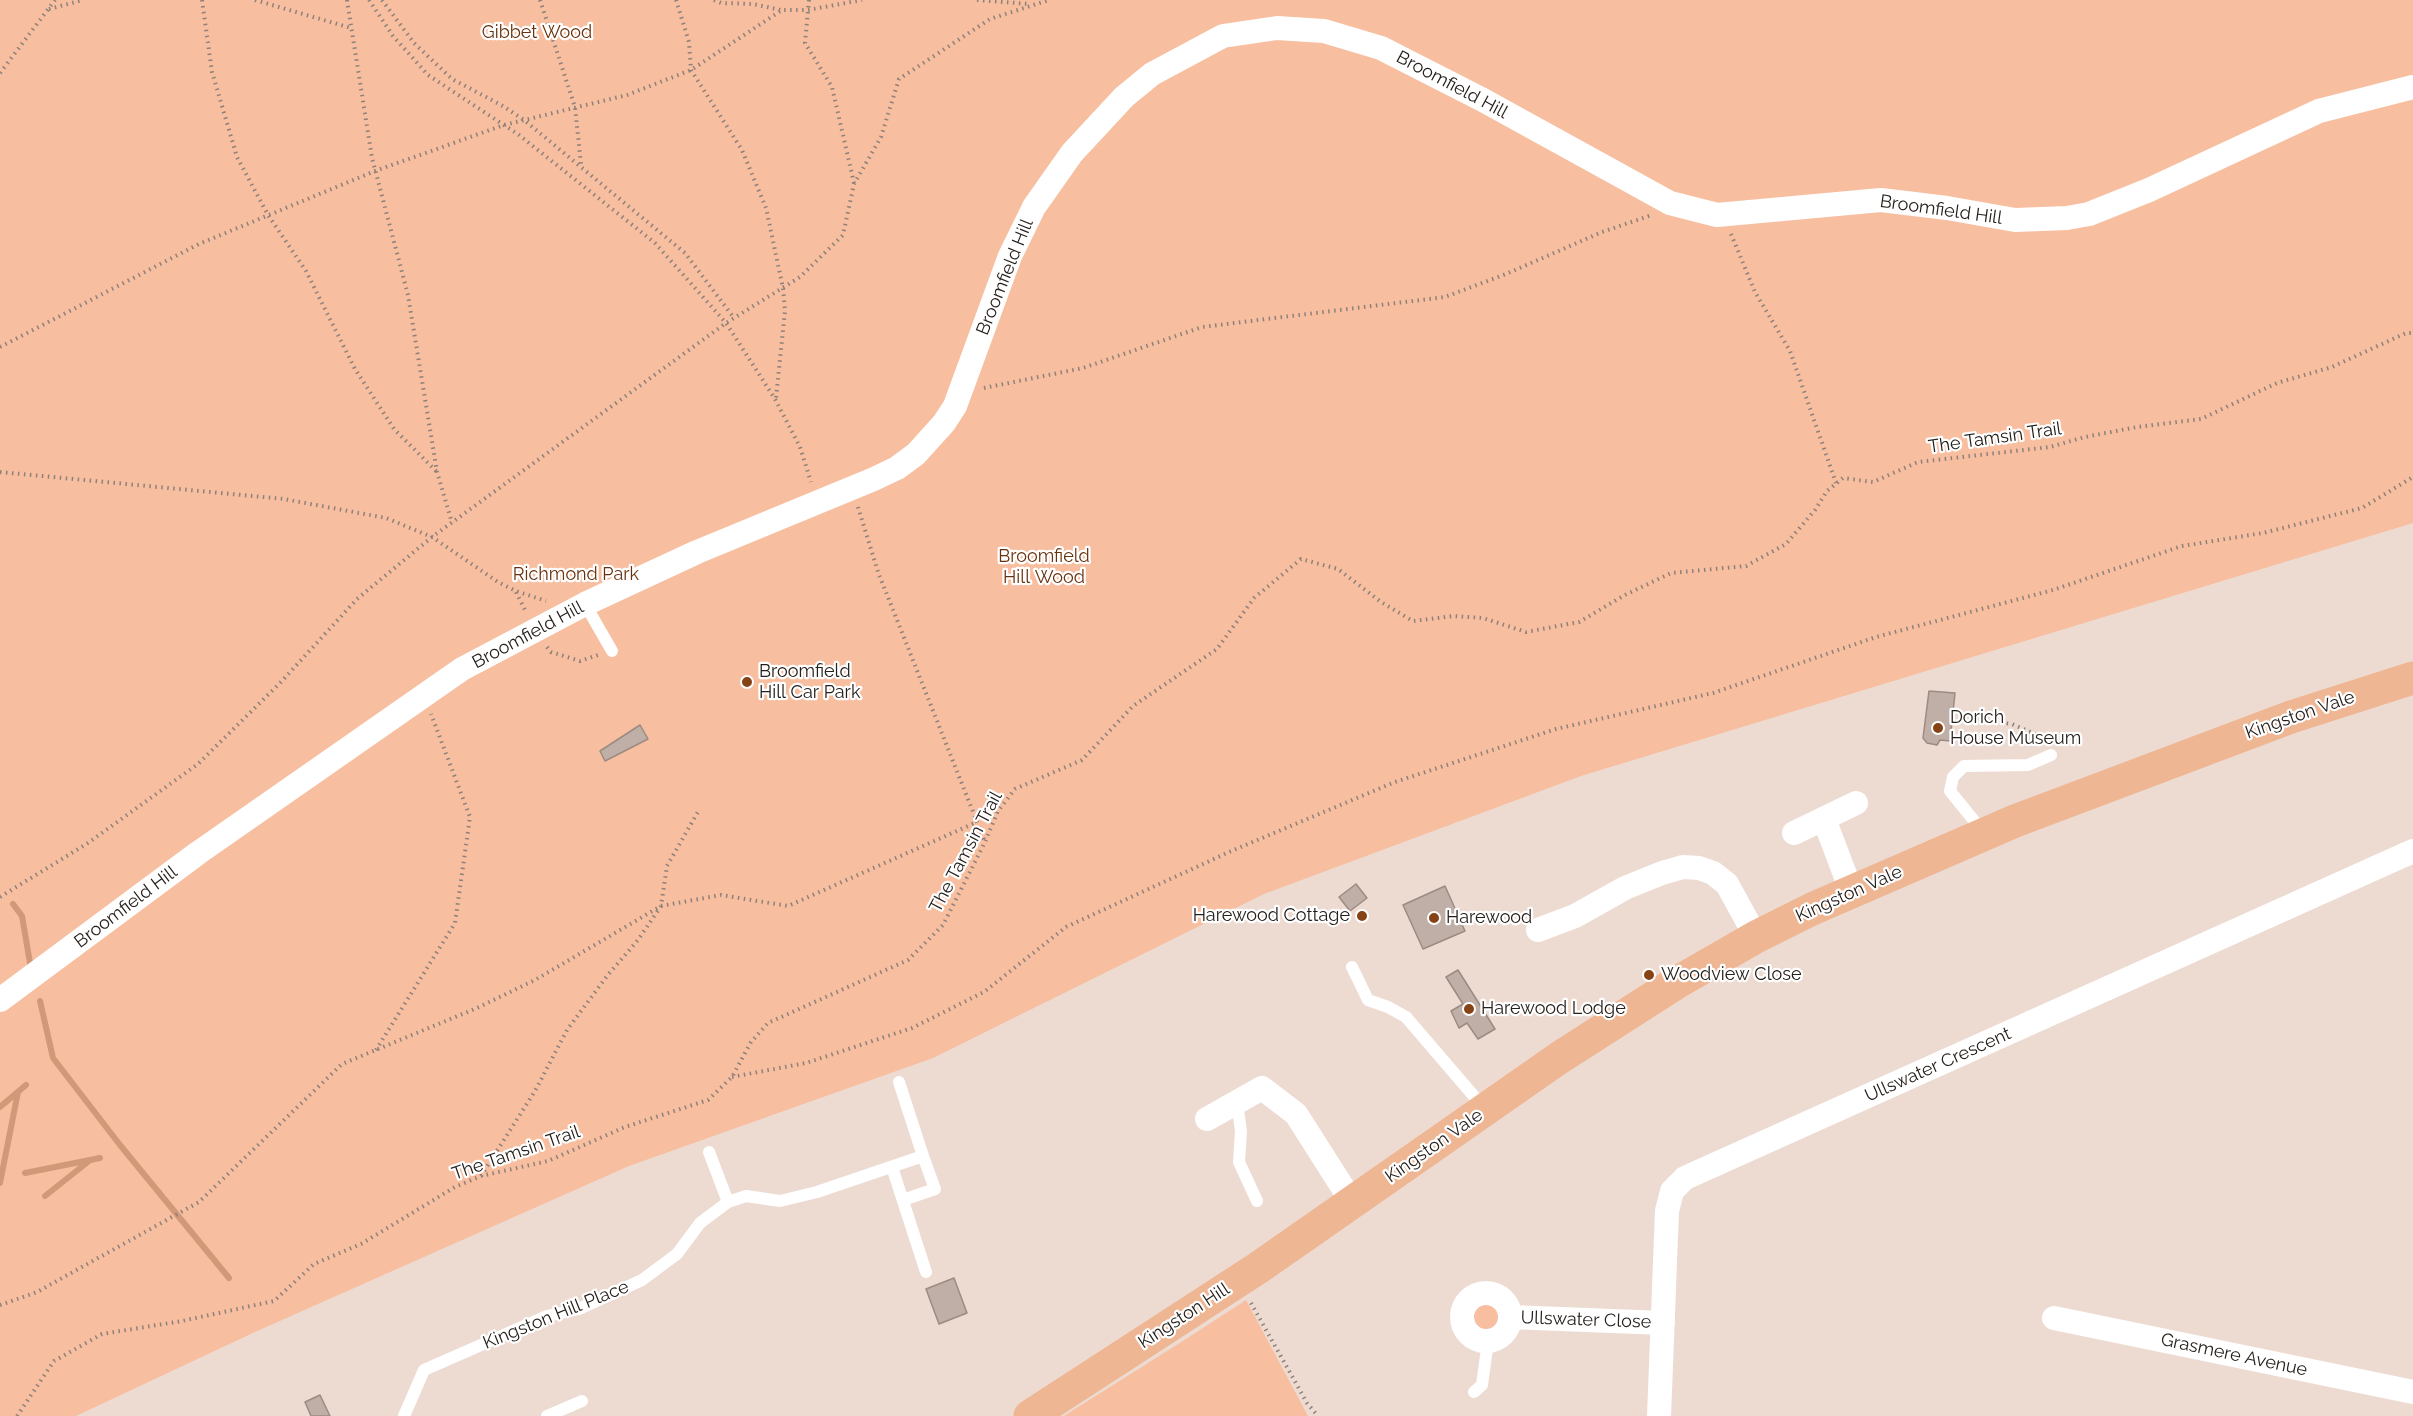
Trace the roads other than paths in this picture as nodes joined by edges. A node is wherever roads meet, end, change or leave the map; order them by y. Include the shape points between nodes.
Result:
1 (2413, 87) edge
2 (580, 607) junction
3 (612, 651) dead end
4 (2413, 678) edge
5 (2051, 756) road end
6 (1856, 803) dead end
7 (1824, 819) junction
8 (1794, 833) dead end
9 (1985, 834) junction
10 (2413, 851) edge
11 (1851, 892) junction
12 (1538, 930) dead end
13 (1756, 937) junction
14 (1352, 967) dead end
15 (0, 1000) edge
16 (899, 1082) dead end
17 (1237, 1103) junction
18 (1486, 1110) junction
19 (1207, 1119) dead end
20 (709, 1152) dead end
21 (922, 1156) junction
22 (892, 1167) junction
23 (903, 1200) junction
24 (1257, 1201) dead end
25 (728, 1202) junction
26 (1345, 1208) junction
27 (926, 1272) dead end
28 (1510, 1317) junction
29 (2054, 1318) dead end
30 (1663, 1323) junction
31 (1488, 1341) junction
32 (1474, 1392) dead end
33 (2413, 1392) edge
34 (582, 1401) dead end
35 (404, 1416) edge
36 (547, 1416) edge
37 (1029, 1416) edge
38 (1659, 1416) edge

1 - 2 street, Broomfield Hill via 2319,111 2089,214 2015,220 1881,200 1717,215 1670,203 1381,48 1324,31 1277,28 1223,36 1152,74 1124,97 1072,153 1034,207 1010,256 960,393 944,423 916,454 897,468 852,489 697,552
2 - 3 lane
2 - 15 street, Broomfield Hill via 462,669 198,853
4 - 9 main road, Kingston Vale via 2262,728
5 - 9 lane via 2028,765 1964,766 1953,777 1950,791
6 - 7 street
7 - 8 street
7 - 11 street
9 - 11 main road, Kingston Vale
10 - 30 street, Ullswater Crescent via 1685,1178 1672,1191 1667,1211
11 - 13 main road, Kingston Vale
12 - 13 street via 1575,916 1625,888 1683,867 1713,873 1727,884
13 - 18 main road, Kingston Vale via 1620,1018
14 - 18 lane via 1368,1000 1406,1017
16 - 21 lane
17 - 19 street
17 - 24 lane via 1241,1131 1239,1162
17 - 26 street via 1262,1088 1296,1114
18 - 26 main road, Kingston Vale
20 - 25 lane
21 - 22 lane, Kingston Hill Place
21 - 23 lane via 935,1189
22 - 23 lane
22 - 25 lane, Kingston Hill Place via 780,1201 746,1196
23 - 27 lane
25 - 35 lane, Kingston Hill Place via 700,1223 677,1254 642,1280 424,1370
26 - 37 main road, Kingston Hill
28 - 30 street, Ullswater Close
28 - 31 street, Ullswater Close via 1504,1332
28 - 31 street, Ullswater Close via 1500,1297 1486,1292 1470,1298 1463,1308 1462,1323 1472,1336
29 - 33 street, Grasmere Avenue
30 - 38 street, Ullswater Crescent
31 - 32 lane via 1482,1385
34 - 36 lane

